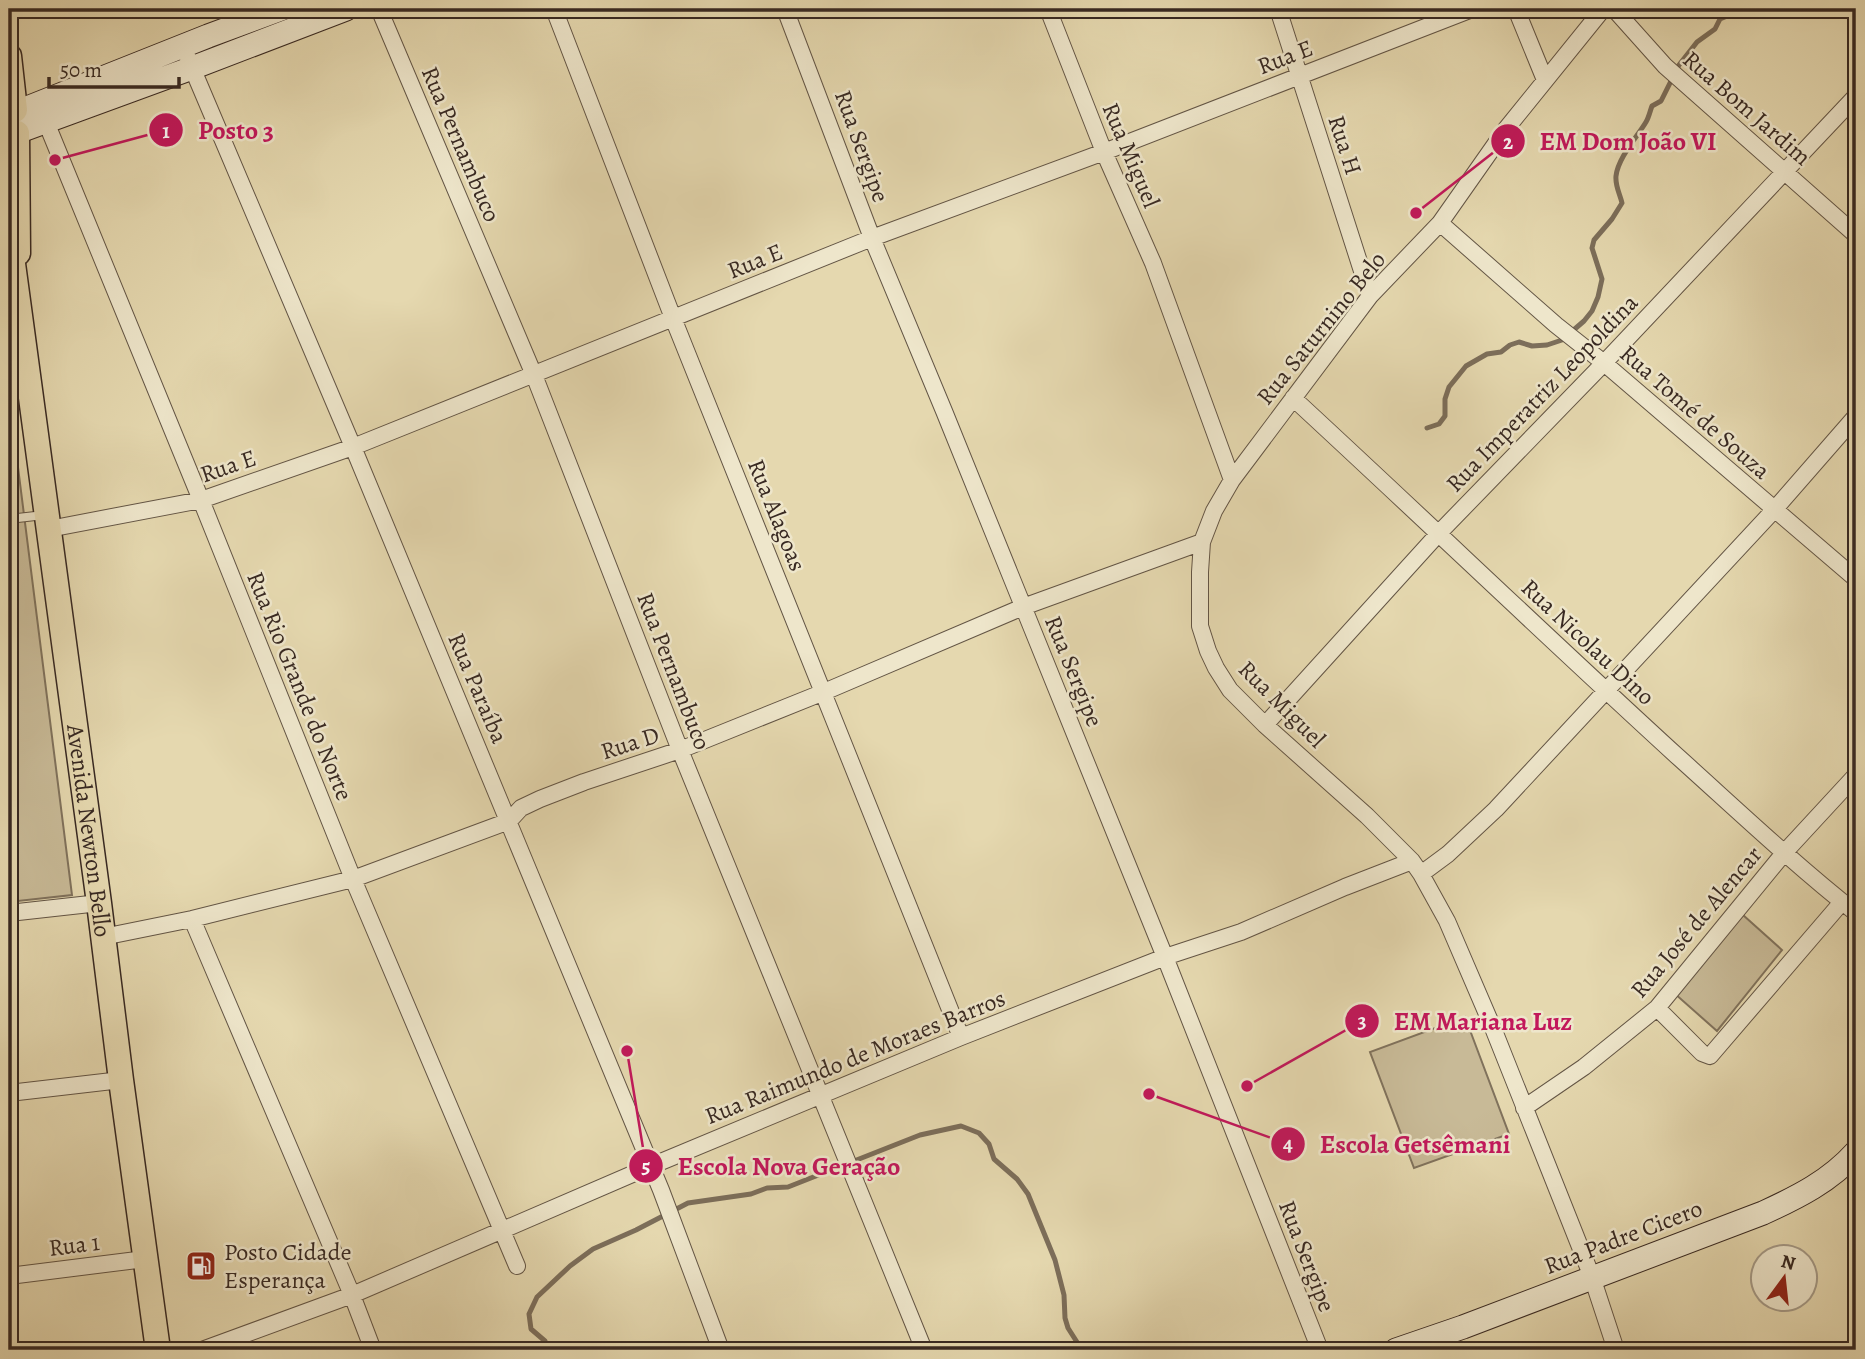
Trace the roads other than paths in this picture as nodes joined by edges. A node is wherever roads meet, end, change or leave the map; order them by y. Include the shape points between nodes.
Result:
1 (281, 9) edge
2 (346, 9) edge
3 (379, 9) edge
4 (554, 9) edge
5 (785, 9) edge
6 (1278, 9) edge
7 (1472, 9) edge
8 (1516, 9) edge
9 (1603, 9) edge
10 (1615, 9) edge
11 (1051, 10) edge
12 (9, 55) edge
13 (188, 57) junction
14 (1299, 75) junction
15 (1545, 80) junction
16 (1856, 96) edge
17 (14, 122) edge
18 (46, 122) junction
19 (1104, 152) junction
20 (1784, 172) junction
21 (1440, 223) junction
22 (9, 234) edge
23 (1856, 235) edge
24 (872, 238) junction
25 (1370, 296) junction
26 (19, 310) junction
27 (673, 318) junction
28 (1604, 363) junction
29 (534, 375) junction
30 (1293, 398) junction
31 (1856, 416) edge
32 (353, 447) junction
33 (1232, 480) junction
34 (201, 500) junction
35 (1774, 510) junction
36 (9, 519) edge
37 (48, 522) junction
38 (1439, 533) junction
39 (1202, 542) junction
40 (1856, 579) edge
41 (1023, 607) junction
42 (1605, 690) junction
43 (824, 692) junction
44 (1265, 725) junction
45 (680, 750) junction
46 (1856, 775) edge
47 (509, 821) junction
48 (1784, 853) junction
49 (1416, 868) junction
50 (353, 879) junction
51 (1842, 902) junction
52 (99, 903) junction
53 (9, 913) edge
54 (1856, 914) edge
55 (192, 919) junction
56 (103, 937) junction
57 (1165, 957) junction
58 (1657, 1008) junction
59 (961, 1037) junction
60 (121, 1080) junction
61 (9, 1093) edge
62 (821, 1096) junction
63 (1524, 1108) junction
64 (1856, 1152) edge
65 (651, 1166) junction
66 (503, 1228) junction
67 (145, 1259) junction
68 (517, 1266) dead end
69 (9, 1276) edge
70 (1592, 1277) junction
71 (352, 1294) junction
72 (158, 1350) edge
73 (202, 1350) edge
74 (373, 1350) edge
75 (721, 1350) edge
76 (924, 1350) edge
77 (1320, 1350) edge
78 (1396, 1350) edge
79 (1616, 1350) edge

1 - 13 street via 208,36
2 - 13 street
3 - 29 street, Rua Pernambuco
4 - 27 street, Rua Alagoas
5 - 24 street, Rua Sergipe
6 - 14 street, Rua H
7 - 14 street, Rua E
8 - 15 street
9 - 15 street, Rua Saturnino Belo
10 - 20 street, Rua Bom Jardim via 1665,66
11 - 19 street, Rua Miguel
12 - 17 main road, Avenida Newton Bello
13 - 17 street
13 - 18 street
13 - 32 street, Rua Paraíba
14 - 19 street, Rua E
14 - 25 street, Rua H
15 - 21 street, Rua Saturnino Belo
16 - 20 street, Rua Imperatriz Leopoldina
17 - 18 street
17 - 26 main road, Avenida Newton Bello
18 - 34 street, Rua Rio Grande do Norte
19 - 24 street, Rua E
19 - 33 street, Rua Miguel via 1153,263
20 - 23 street, Rua Bom Jardim
20 - 28 street, Rua Imperatriz Leopoldina
21 - 25 street, Rua Saturnino Belo
21 - 28 street, Rua Tomé de Souza
22 - 26 main road, Avenida Newton Bello
24 - 27 street, Rua E
24 - 41 street, Rua Sergipe
25 - 30 street, Rua Saturnino Belo
26 - 37 main road, Avenida Newton Bello
27 - 29 street, Rua E
27 - 43 street, Rua Alagoas
28 - 35 street, Rua Tomé de Souza
28 - 38 street, Rua Imperatriz Leopoldina
29 - 32 street, Rua E
29 - 45 street, Rua Pernambuco
30 - 33 street, Rua Saturnino Belo
30 - 38 street, Rua Nicolau Dino
31 - 35 street, Rua Raimundo de Moraes Barros
32 - 34 street, Rua E
32 - 47 street, Rua Paraíba
33 - 39 street, Rua Miguel
34 - 37 street, Rua E via 131,515
34 - 50 street, Rua Rio Grande do Norte
35 - 40 street, Rua Tomé de Souza
35 - 42 street, Rua Raimundo de Moraes Barros
36 - 37 lane
37 - 52 main road, Avenida Newton Bello
38 - 42 street, Rua Nicolau Dino
38 - 44 street, Rua Imperatriz Leopoldina
39 - 41 street, Rua D
39 - 44 street, Rua Miguel via 1200,626 1208,652 1230,690
41 - 43 street, Rua D
41 - 57 street, Rua Sergipe
42 - 48 street, Rua Nicolau Dino
42 - 49 street, Rua Raimundo de Moraes Barros via 1496,809 1447,854
43 - 45 street, Rua D
43 - 59 street, Rua Alagoas
44 - 49 street, Rua Miguel via 1367,816
45 - 47 street, Rua D via 540,799 521,808
45 - 62 street, Rua Pernambuco
46 - 48 street, Rua José de Alencar
47 - 50 street, Rua D
47 - 65 street, Rua Paraíba
48 - 51 street, Rua Nicolau Dino
48 - 58 street, Rua José de Alencar
49 - 57 street, Rua Raimundo de Moraes Barros via 1345,887 1241,932
49 - 63 street, Rua Miguel via 1447,921
50 - 55 street, Rua D
50 - 66 street, Rua Rio Grande do Norte
51 - 54 street, Rua Nicolau Dino
51 - 58 street via 1710,1056 1702,1054
52 - 53 street
52 - 56 main road, Avenida Newton Bello
55 - 56 street, Rua D
55 - 71 street
56 - 60 main road, Avenida Newton Bello
57 - 59 street, Rua Raimundo de Moraes Barros
57 - 77 street, Rua Sergipe
58 - 63 street, Rua José de Alencar
59 - 62 street, Rua Raimundo de Moraes Barros
60 - 61 street
60 - 67 main road, Avenida Newton Bello
62 - 65 street, Rua Raimundo de Moraes Barros
62 - 76 street, Rua Pernambuco
63 - 70 street, Rua Miguel
64 - 70 street, Rua Padre Cicero via 1797,1198
65 - 66 street, Rua Raimundo de Moraes Barros
65 - 75 street, Rua Paraíba
66 - 68 street, Rua Rio Grande do Norte
66 - 71 street, Rua Raimundo de Moraes Barros
67 - 69 street, Rua 1
67 - 72 main road, Avenida Newton Bello
70 - 78 street, Rua Padre Cicero
70 - 79 street, Rua Miguel
71 - 73 street, Rua Raimundo de Moraes Barros
71 - 74 street

